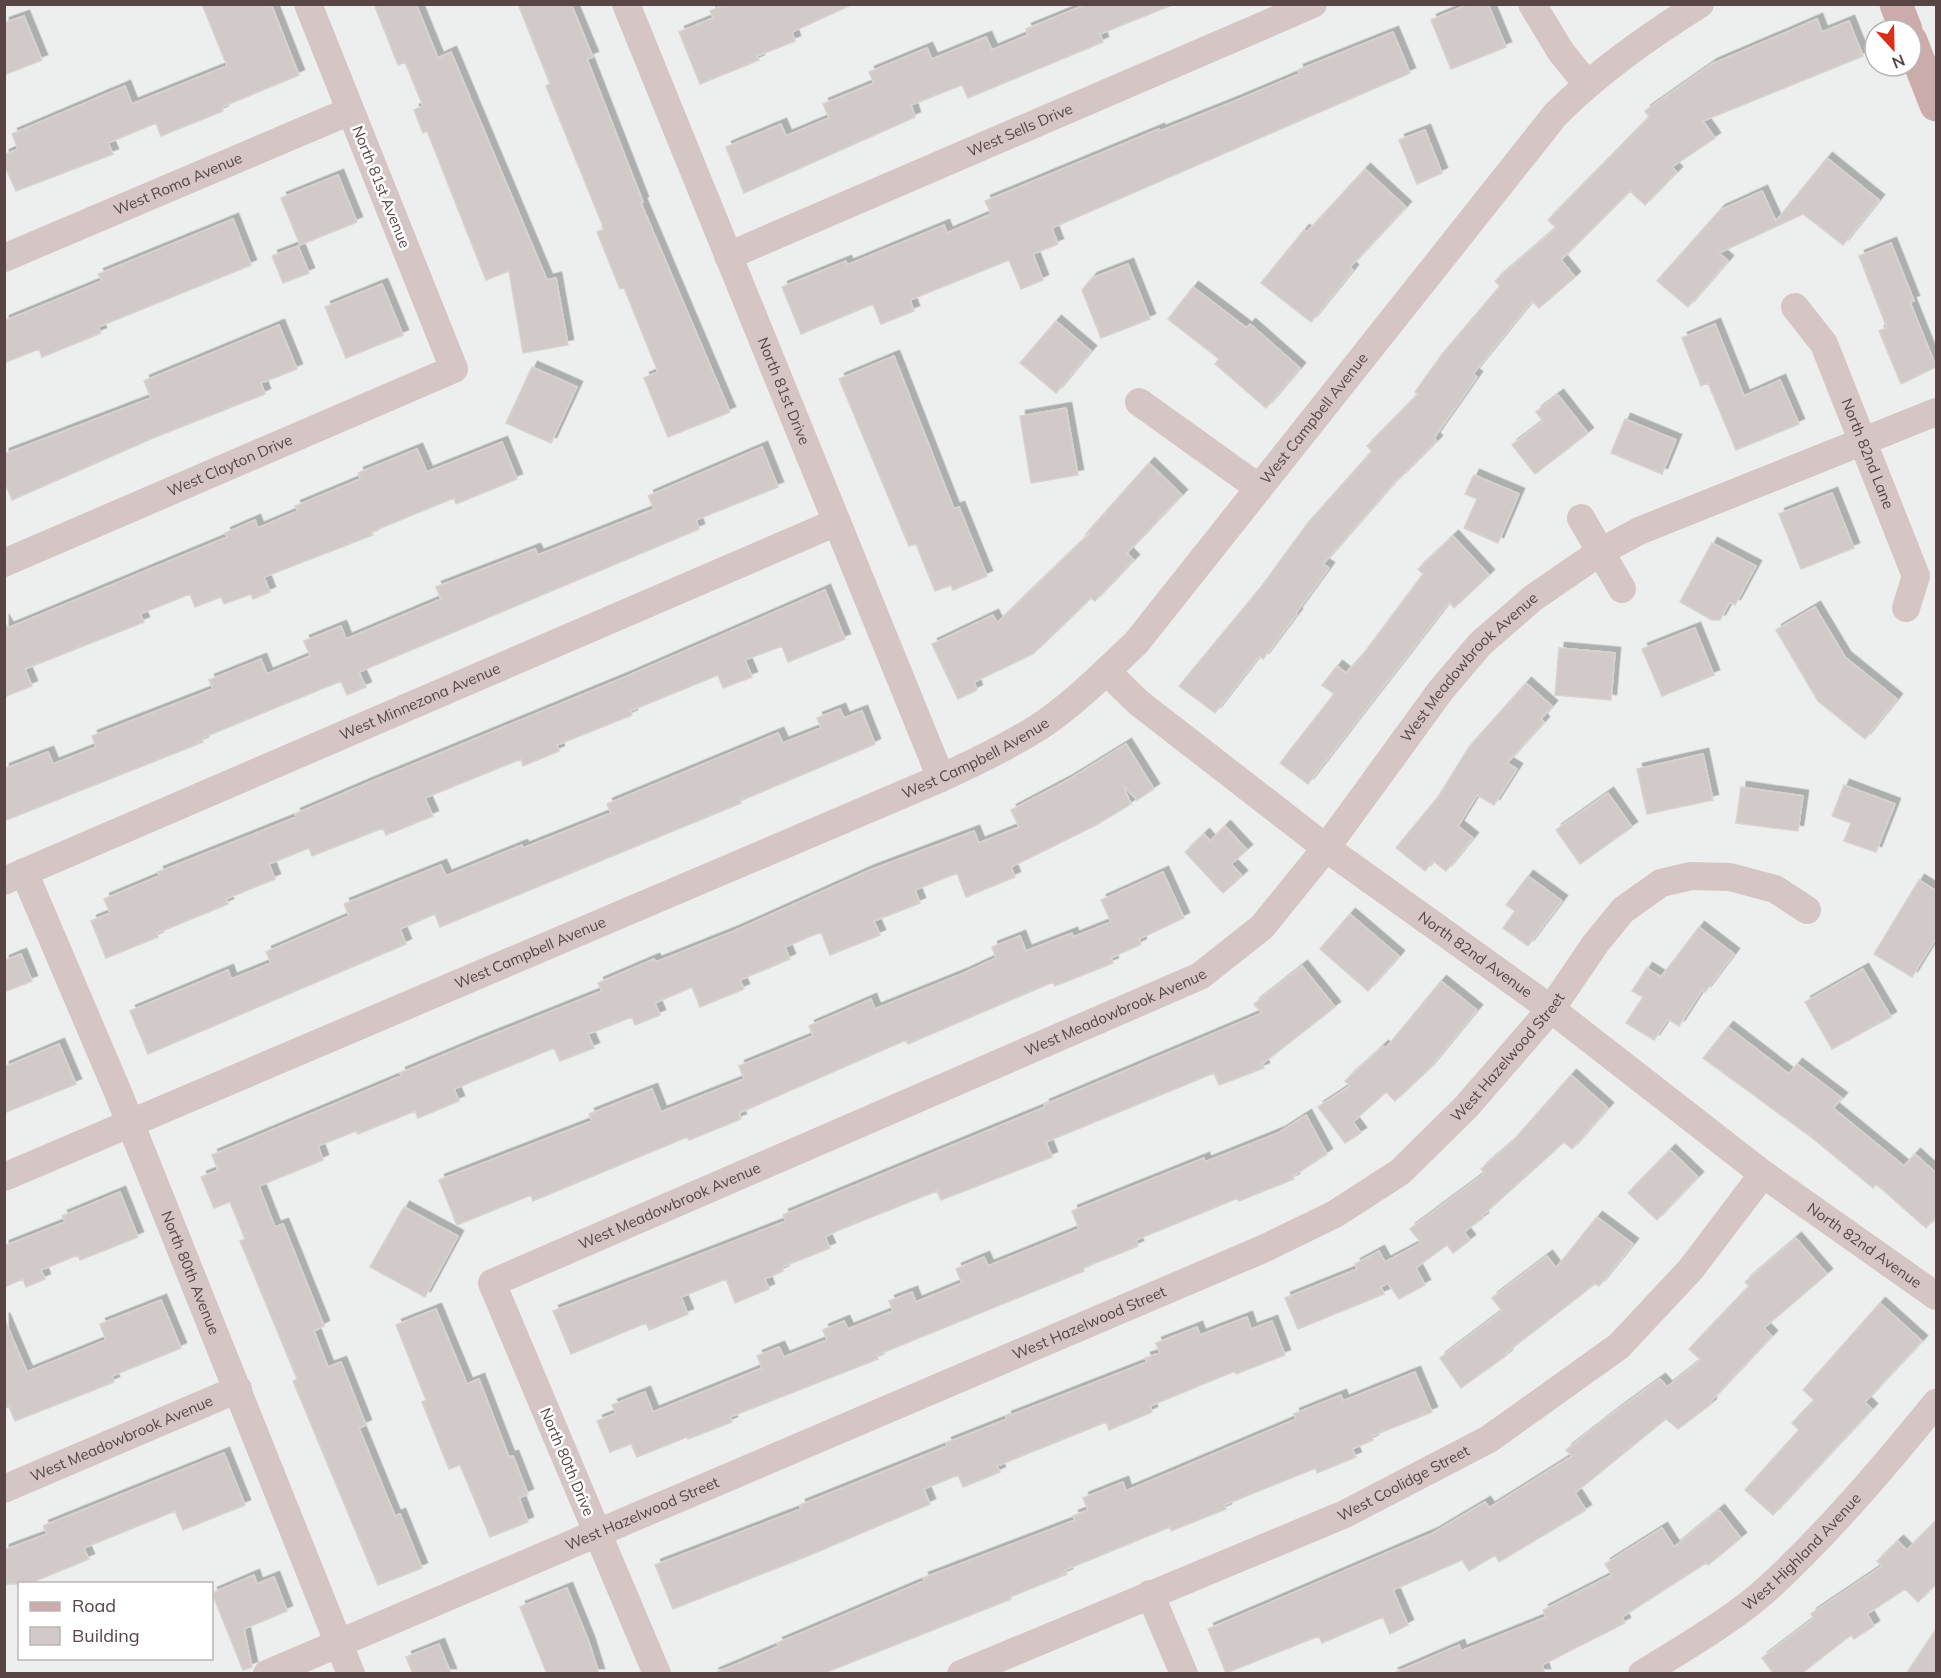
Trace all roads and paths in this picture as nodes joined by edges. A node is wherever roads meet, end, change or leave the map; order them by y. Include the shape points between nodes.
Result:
1 (308, 4) edge
2 (626, 4) edge
3 (1313, 4) edge
4 (1532, 4) edge
5 (1700, 4) edge
6 (1923, 72) edge
7 (1586, 83) junction
8 (1936, 105) edge
9 (350, 111) junction
10 (728, 256) junction
11 (4, 258) edge
12 (1795, 307) dead end
13 (454, 369) joint
14 (1139, 402) dead end
15 (1936, 411) edge
16 (1864, 440) junction
17 (1259, 488) junction
18 (1581, 518) dead end
19 (837, 522) junction
20 (1600, 552) junction
21 (4, 563) edge
22 (1622, 589) dead end
23 (1906, 608) dead end
24 (1106, 671) junction
25 (940, 778) junction
26 (1326, 848) junction
27 (14, 876) edge
28 (1807, 910) dead end
29 (1551, 1009) junction
30 (129, 1124) junction
31 (1763, 1174) junction
32 (4, 1177) edge
33 (492, 1283) joint
34 (1936, 1296) edge
35 (238, 1389) junction
36 (1936, 1403) edge
37 (4, 1489) edge
38 (597, 1533) junction
39 (1150, 1594) junction
40 (339, 1643) junction
41 (267, 1674) edge
42 (351, 1674) edge
43 (657, 1674) edge
44 (961, 1674) edge
45 (1184, 1674) edge
46 (1642, 1674) edge

1 - 9 street, North 81st Avenue
2 - 10 street, North 81st Drive
3 - 10 street, West Sells Drive
4 - 7 street via 1561,52
5 - 7 street, West Campbell Avenue
6 - 8 main road
7 - 17 street, West Campbell Avenue via 1527,147
9 - 11 street, West Roma Avenue
9 - 13 street, North 81st Avenue
10 - 19 street, North 81st Drive
12 - 16 street, North 82nd Lane via 1824,344
13 - 21 street, West Clayton Drive
14 - 17 street
15 - 16 street, West Meadowbrook Avenue
16 - 20 street, West Meadowbrook Avenue via 1639,531
16 - 23 street, North 82nd Lane via 1916,576
17 - 24 street, West Campbell Avenue via 1136,643
18 - 20 street
19 - 25 street, North 81st Drive
19 - 27 street, West Minnezona Avenue
20 - 22 street
20 - 26 street, West Meadowbrook Avenue via 1533,598 1480,644 1441,690
24 - 25 street, West Campbell Avenue via 1040,727 990,756
24 - 26 street, North 82nd Avenue via 1139,703
25 - 30 street, West Campbell Avenue
26 - 29 street, North 82nd Avenue
26 - 33 street, West Meadowbrook Avenue via 1262,927 1200,976
27 - 30 street, North 80th Avenue
28 - 29 street, West Hazelwood Street via 1775,889 1730,877 1691,876 1661,883 1623,910
29 - 31 street, North 82nd Avenue
29 - 38 street, West Hazelwood Street via 1466,1107 1400,1172 1335,1214 1263,1249
30 - 32 street, West Campbell Avenue
30 - 35 street, North 80th Avenue
31 - 34 street, North 82nd Avenue
31 - 39 street, West Coolidge Street via 1691,1269 1619,1346 1489,1438 1346,1514
33 - 38 street, North 80th Drive
35 - 37 street, West Meadowbrook Avenue
35 - 40 street, North 80th Avenue
36 - 46 street, West Highland Avenue via 1861,1495 1766,1590
38 - 40 street, West Hazelwood Street
38 - 43 street, North 80th Drive
39 - 44 street, West Coolidge Street
39 - 45 street
40 - 41 street, West Hazelwood Street
40 - 42 street, North 80th Avenue

